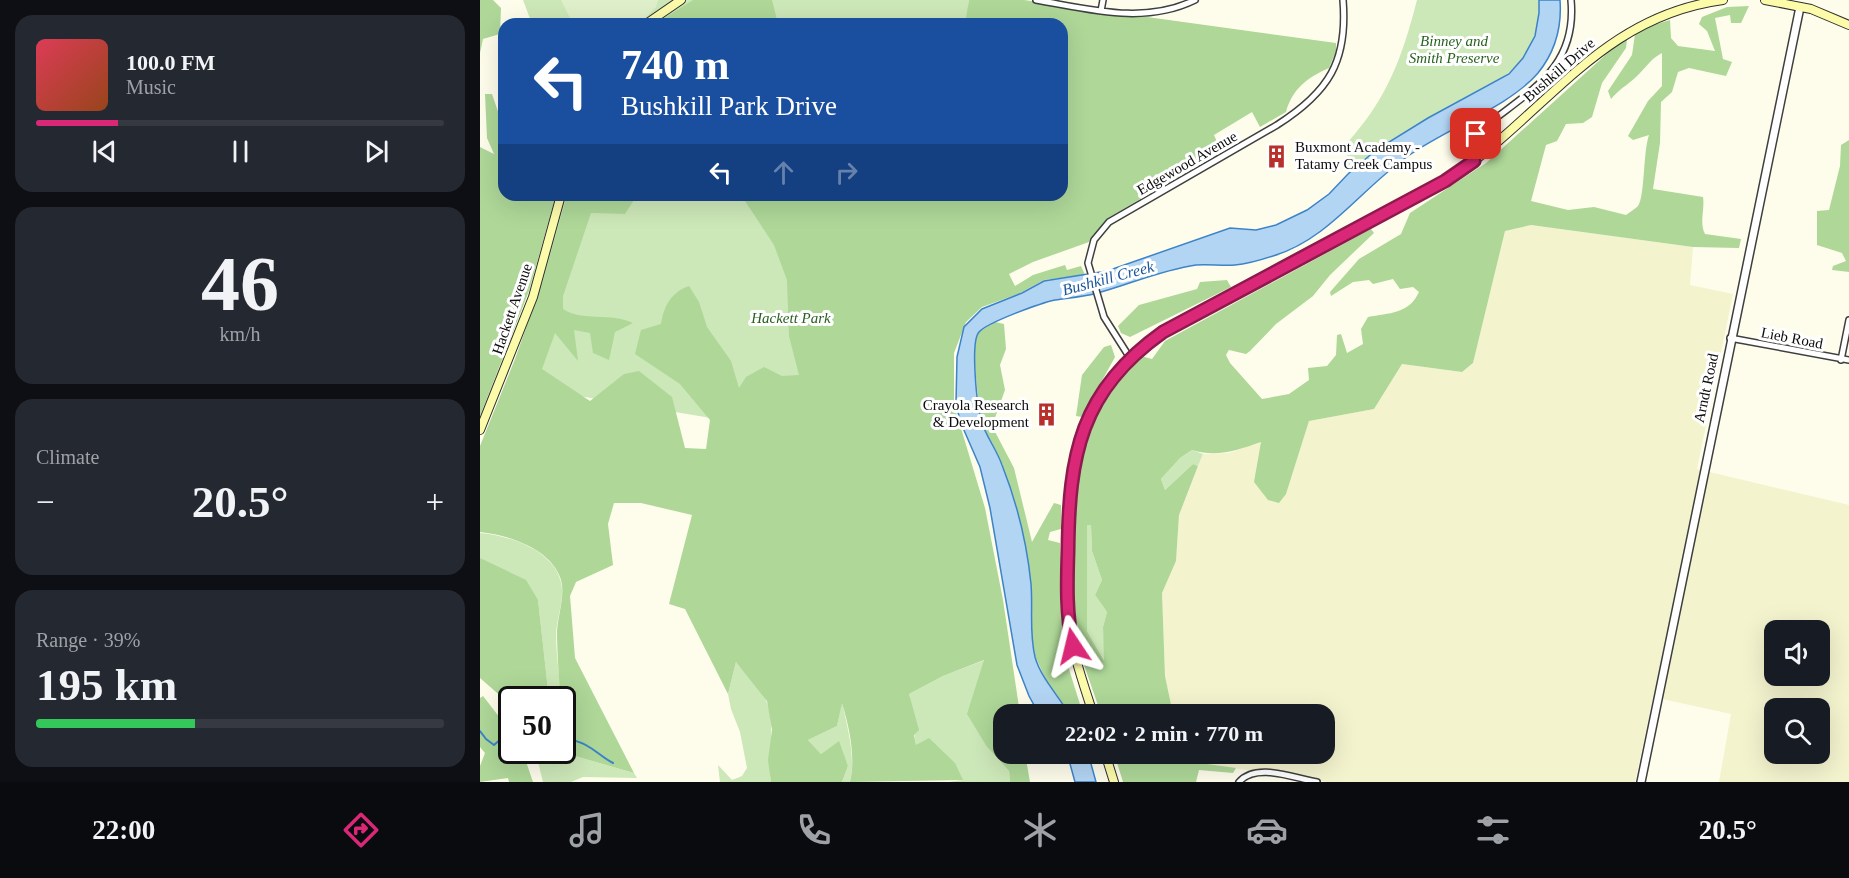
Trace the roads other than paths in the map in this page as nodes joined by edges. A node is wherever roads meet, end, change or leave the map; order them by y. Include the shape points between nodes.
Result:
1 (681, 0) edge
2 (1036, 0) edge
3 (1103, 0) edge
4 (1195, 0) edge
5 (1342, 0) edge
6 (1571, 0) edge
7 (1723, 0) edge
8 (1765, 0) edge
9 (1801, 3) edge
10 (1101, 11) junction
11 (655, 18) edge
12 (1849, 25) edge
13 (1474, 161) junction
14 (559, 201) edge
15 (1849, 320) edge
16 (1730, 338) junction
17 (1130, 358) junction
18 (1841, 360) junction
19 (1849, 360) edge
20 (480, 430) edge
21 (1090, 704) edge
22 (1108, 764) edge
23 (1114, 782) edge
24 (1239, 782) edge
25 (1317, 782) edge
26 (1641, 782) edge

1 - 11 main road
2 - 10 street
3 - 10 street
4 - 10 street via 1161,13
5 - 17 street, Edgewood Avenue via 1342,47 1319,90 1285,120 1109,222 1094,240 1088,263 1099,300 1107,324
6 - 13 street via 1570,28 1559,59 1533,91 1472,138
7 - 13 main road, Bushkill Drive via 1678,9 1633,28 1599,52
8 - 9 main road
9 - 12 main road
9 - 16 street, Arndt Road
13 - 17 main road, Bushkill Drive via 1424,194 1168,329
14 - 20 main road, Hackett Avenue via 533,297
15 - 18 street
16 - 18 street, Lieb Road
16 - 26 street, Arndt Road
17 - 21 main road, Bushkill Drive via 1105,388 1086,423 1068,495 1068,618
18 - 19 street, Lieb Road
22 - 23 main road
24 - 25 street via 1251,772 1262,772

